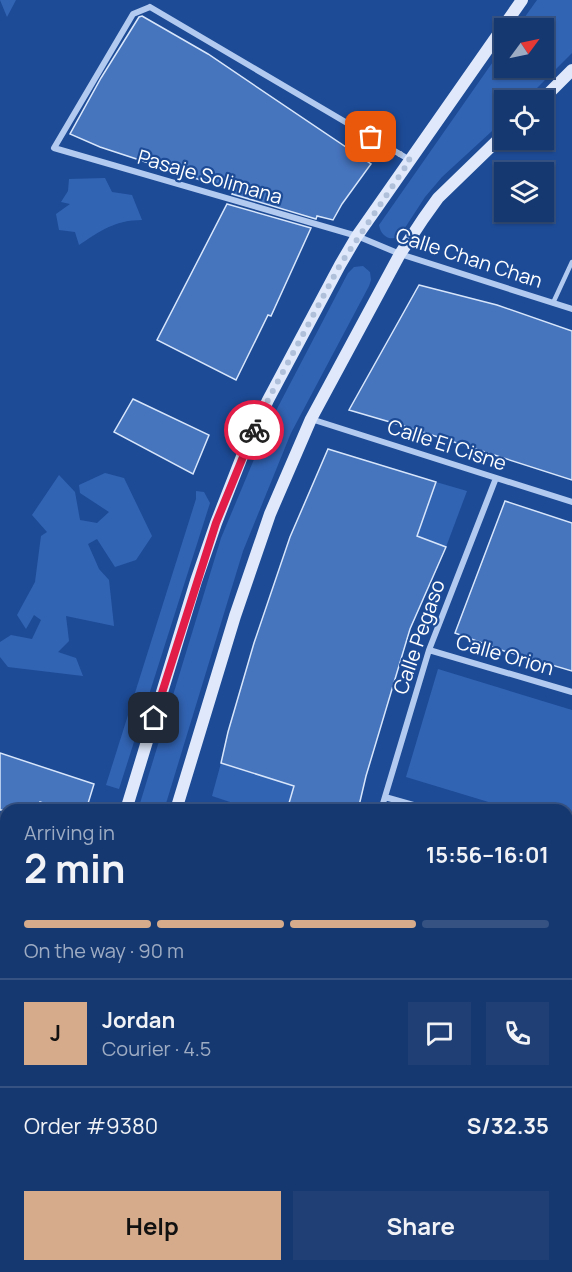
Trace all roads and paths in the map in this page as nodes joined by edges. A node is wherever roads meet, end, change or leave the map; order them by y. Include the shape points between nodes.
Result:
1 (154, 0) edge
2 (517, 2) edge
3 (150, 7) junction
4 (572, 70) edge
5 (552, 90) edge
6 (494, 144) edge
7 (410, 160) junction
8 (357, 236) junction
9 (400, 254) junction
10 (572, 262) edge
11 (553, 303) junction
12 (572, 309) edge
13 (311, 419) junction
14 (496, 478) junction
15 (572, 502) edge
16 (429, 650) junction
17 (572, 692) edge
18 (385, 797) junction
19 (128, 804) edge
20 (178, 804) edge
21 (383, 804) edge
22 (410, 804) edge

1 - 3 street
2 - 7 main road
3 - 7 street
3 - 8 street, Pasaje Solimana via 134,14 54,148
4 - 5 main road
6 - 9 main road via 438,198
7 - 8 main road
8 - 9 street, Calle Chan Chan
8 - 19 main road via 243,454 200,571
9 - 11 street, Calle Chan Chan
9 - 13 main road
10 - 11 lane
11 - 12 street, Calle Chan Chan
13 - 14 street, Calle El Cisne
13 - 20 main road via 270,514 234,616
14 - 15 street, Calle El Cisne
14 - 16 street, Calle Pegaso
16 - 17 street, Calle Orion
16 - 18 street, Calle Pegaso
18 - 21 street, Calle Pegaso
18 - 22 street

